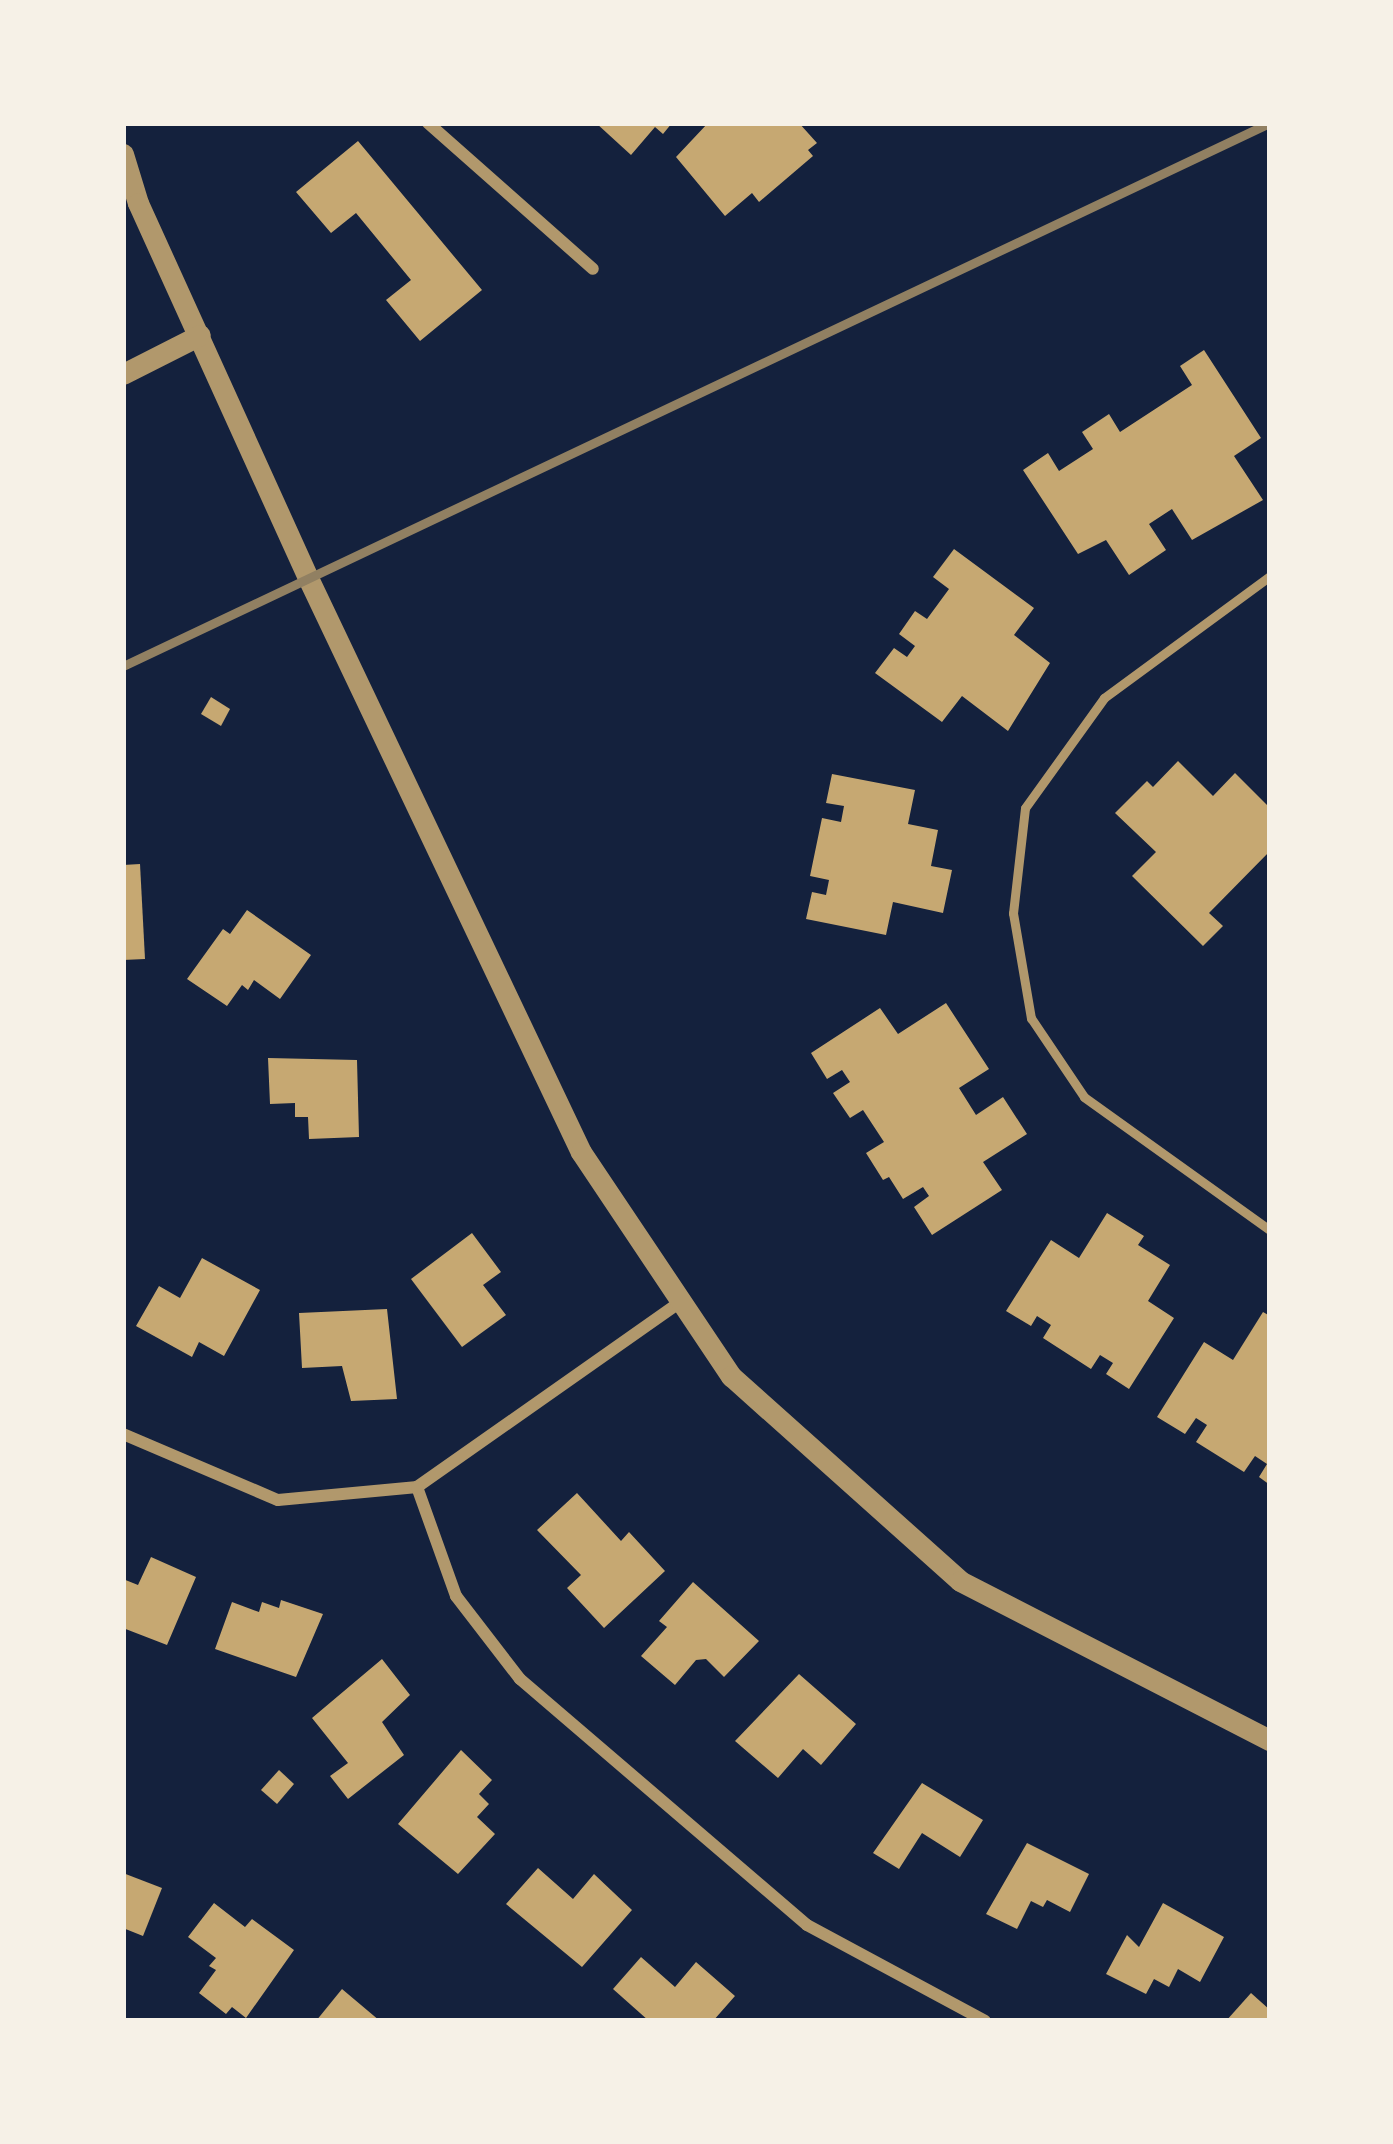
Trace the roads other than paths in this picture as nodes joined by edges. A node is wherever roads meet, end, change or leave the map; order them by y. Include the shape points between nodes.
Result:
1 (428, 123) edge
2 (123, 154) edge
3 (593, 269) dead end
4 (200, 335) junction
5 (123, 374) edge
6 (1270, 576) edge
7 (1270, 1230) edge
8 (679, 1303) junction
9 (123, 1434) edge
10 (417, 1487) junction
11 (1270, 1740) edge
12 (985, 2021) edge

1 - 3 street
2 - 4 street
4 - 5 street
4 - 8 street via 581,1151
6 - 7 lane via 1104,698 1025,808 1013,913 1030,1018 1084,1097
8 - 10 street
8 - 11 street via 731,1376 960,1581
9 - 10 street via 278,1500
10 - 12 street via 456,1596 520,1679 807,1925

